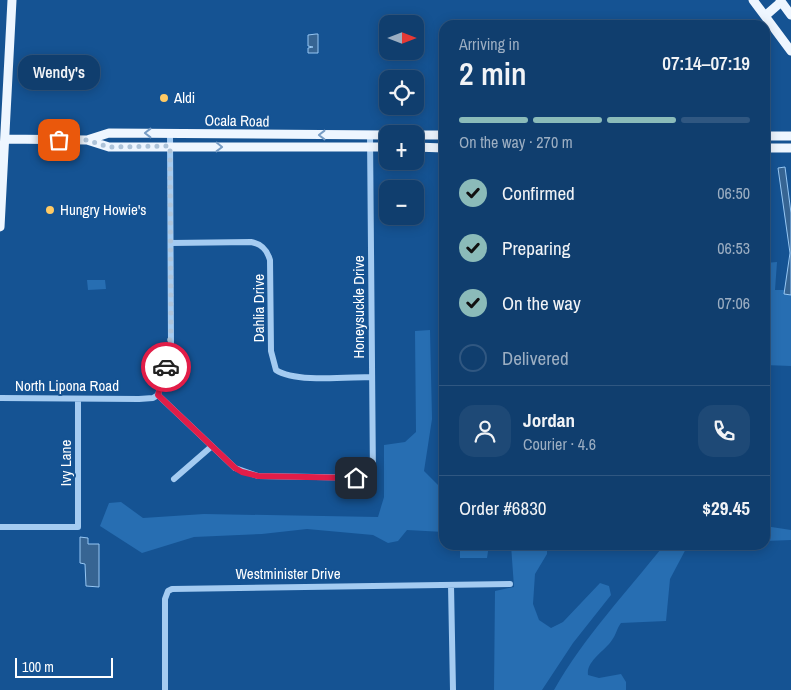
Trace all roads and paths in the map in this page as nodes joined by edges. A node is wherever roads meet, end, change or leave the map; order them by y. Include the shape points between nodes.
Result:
1 (12, 0) edge
2 (753, 0) edge
3 (780, 1) edge
4 (791, 15) edge
5 (765, 16) junction
6 (768, 20) edge
7 (770, 23) edge
8 (791, 52) edge
9 (170, 133) junction
10 (370, 135) junction
11 (379, 135) edge
12 (424, 135) edge
13 (439, 135) edge
14 (770, 136) edge
15 (791, 136) edge
16 (2, 139) edge
17 (87, 140) junction
18 (170, 146) junction
19 (370, 148) junction
20 (379, 148) edge
21 (424, 148) edge
22 (439, 148) edge
23 (770, 148) edge
24 (791, 148) edge
25 (0, 227) edge
26 (171, 243) junction
27 (372, 377) junction
28 (158, 395) junction
29 (0, 398) edge
30 (78, 399) junction
31 (212, 446) junction
32 (174, 479) dead end
33 (0, 527) edge
34 (510, 584) dead end
35 (451, 585) junction
36 (166, 690) edge
37 (452, 690) edge

1 - 16 main road
2 - 5 main road
3 - 4 main road
3 - 5 main road
5 - 6 main road
7 - 8 main road
10 -> 9 main road, Ocala Road
9 -> 17 main road, Ocala Road via 109,133
9 - 18 street
10 - 11 main road, Ocala Road
10 - 19 street, Honeysuckle Drive
12 - 13 main road
14 - 15 main road
16 - 17 main road, Ocala Road
16 - 25 main road
17 - 18 main road, Ocala Road via 109,147
18 -> 19 main road, Ocala Road
18 - 26 street
19 - 20 main road, Ocala Road
19 - 27 street, Honeysuckle Drive
21 - 22 main road
23 - 24 main road
26 - 27 street, Dahlia Drive via 251,242 264,248 270,260 271,351 276,370 301,377
26 - 28 street via 171,345
27 - 31 street, Honeysuckle Drive via 373,478 250,474 235,468
28 - 30 street, North Lipona Road
28 - 31 street
29 - 30 street, North Lipona Road
30 - 33 street, Ivy Lane via 78,527
31 - 32 street
34 - 35 street, Westminister Drive
35 - 36 street, Westminister Drive via 172,589 165,599
35 - 37 street

